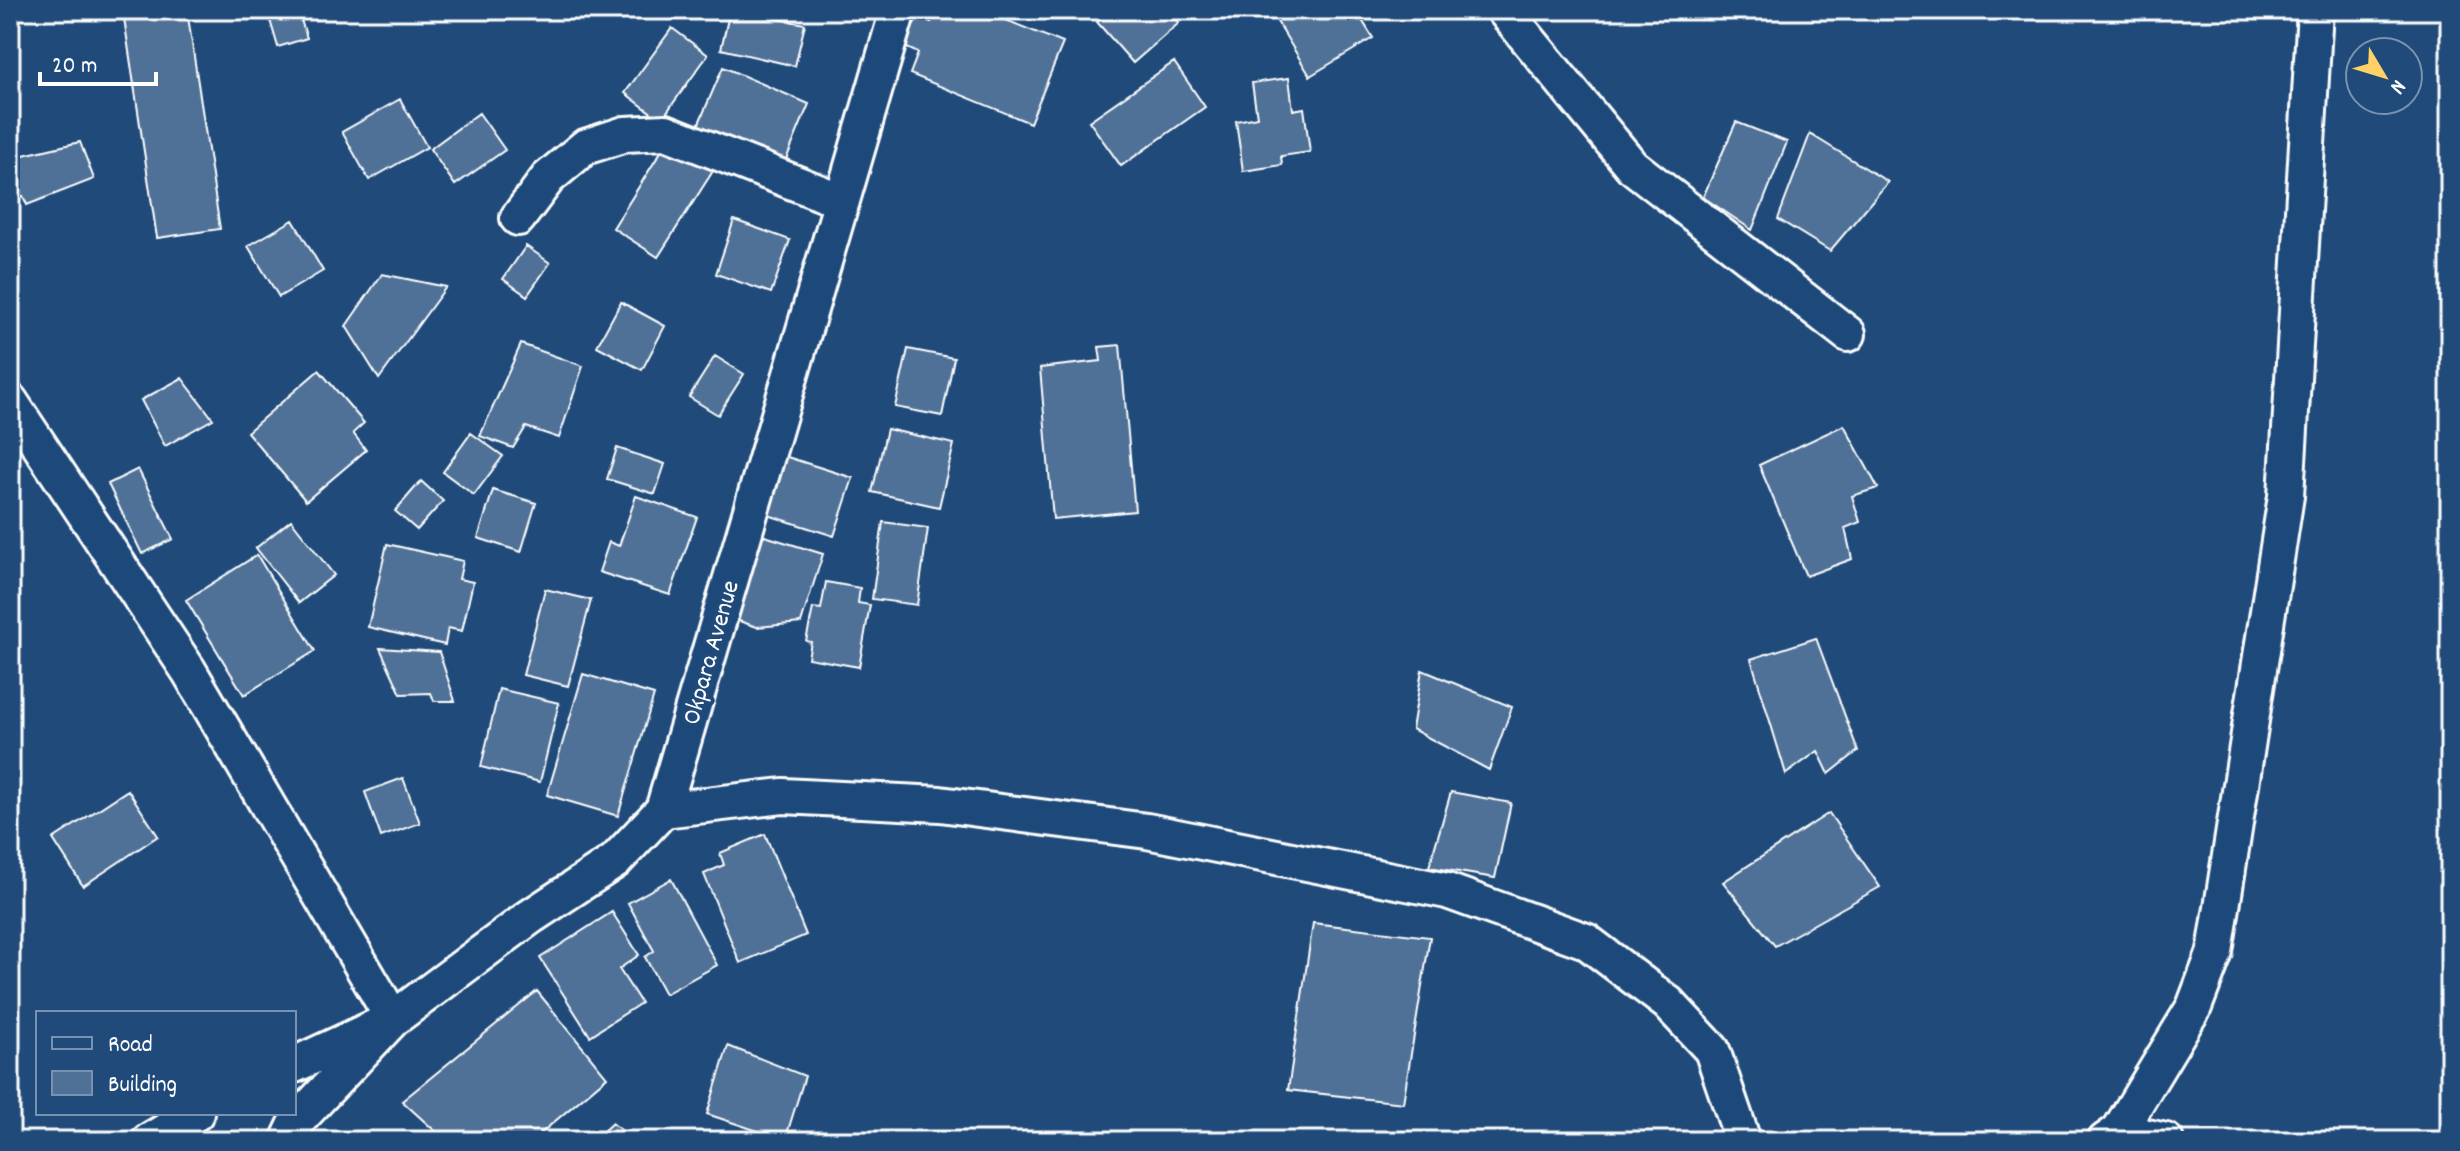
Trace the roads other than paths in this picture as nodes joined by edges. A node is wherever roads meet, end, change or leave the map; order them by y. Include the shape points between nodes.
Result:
1 (898, 10) edge
2 (1504, 10) edge
3 (2315, 10) edge
4 (841, 201) junction
5 (518, 218) dead end
6 (1848, 334) dead end
7 (10, 401) edge
8 (663, 810) junction
9 (393, 1019) junction
10 (296, 1064) edge
11 (193, 1115) edge
12 (2112, 1136) edge
13 (149, 1141) edge
14 (288, 1141) edge
15 (1743, 1141) edge
16 (2166, 1141) edge

1 - 4 street, Okpara Avenue
2 - 6 street via 1632,166
3 - 12 street via 2286,496 2215,952 2194,1007
4 - 5 street via 666,132 625,134 585,147 548,178
4 - 8 street, Okpara Avenue
7 - 9 street via 189,671
8 - 9 street, Okpara Avenue via 615,861
8 - 15 street via 783,796 940,804 1147,831 1447,891 1586,941 1668,1003 1712,1050
9 - 10 street
9 - 14 street, Okpara Avenue via 298,1120
11 - 13 street
12 - 16 street

